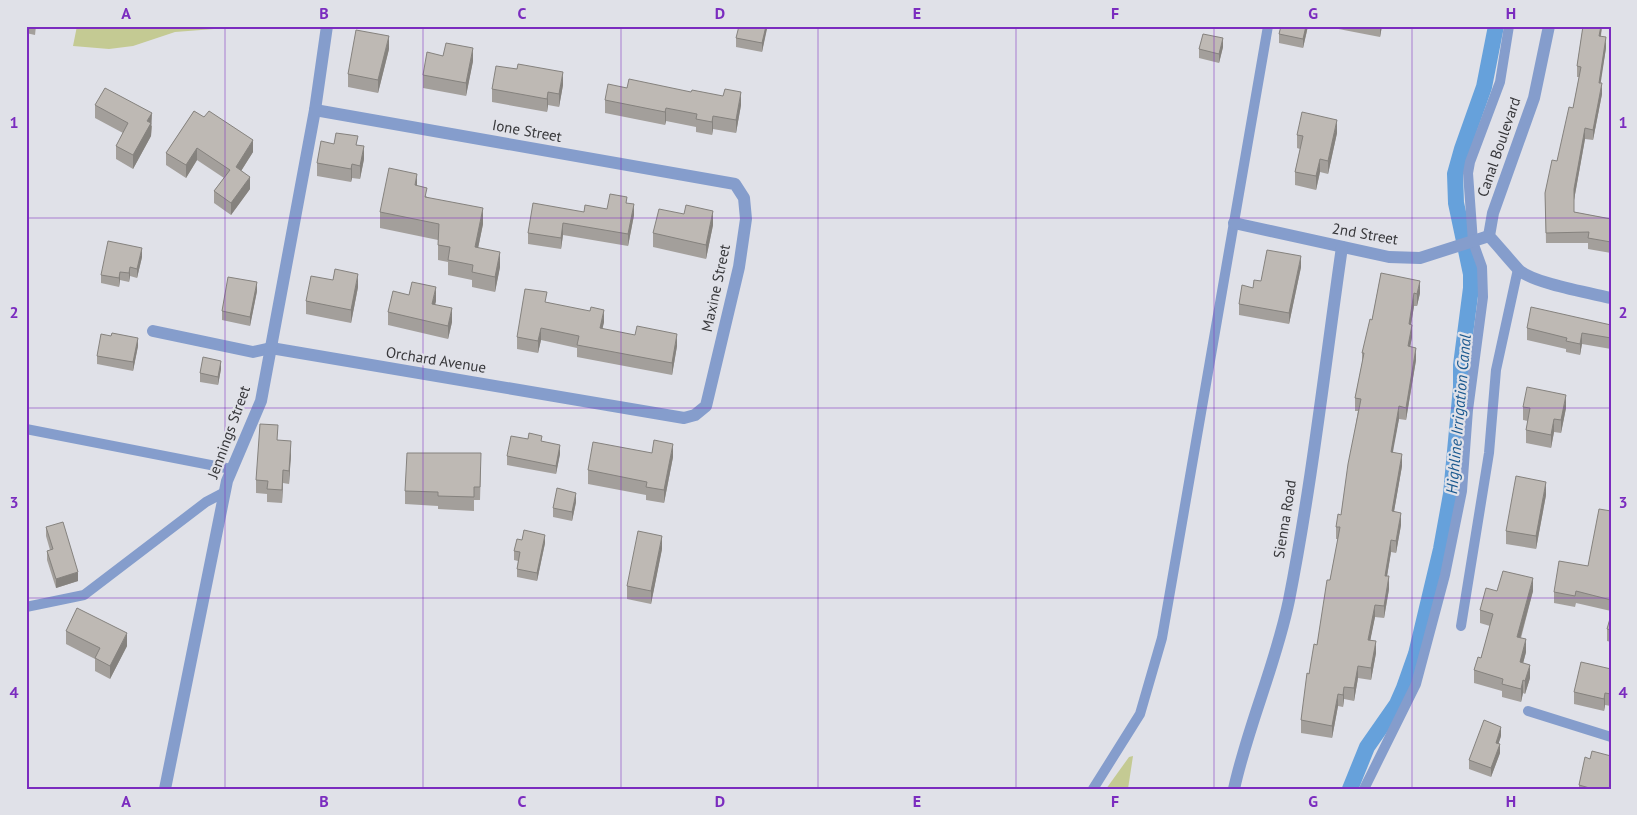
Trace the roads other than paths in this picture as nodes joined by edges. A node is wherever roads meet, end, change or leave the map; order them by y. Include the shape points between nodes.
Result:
1 (327, 26) edge
2 (1268, 26) edge
3 (1509, 26) edge
4 (1549, 26) edge
5 (314, 110) junction
6 (735, 184) joint
7 (1234, 223) junction
8 (1489, 236) junction
9 (1473, 242) junction
10 (1342, 247) junction
11 (1518, 269) junction
12 (1611, 298) edge
13 (154, 331) dead end
14 (271, 348) junction
15 (708, 401) joint
16 (26, 429) edge
17 (231, 469) junction
18 (225, 492) junction
19 (26, 607) edge
20 (1461, 626) dead end
21 (1528, 711) dead end
22 (1611, 737) edge
23 (165, 789) edge
24 (1093, 789) edge
25 (1234, 789) edge
26 (1364, 789) edge

1 - 5 street, Jennings Street
2 - 7 lane
3 - 9 lane via 1500,82 1468,173
4 - 8 street, Canal Boulevard via 1534,98 1493,213
5 - 6 street, Ione Street
5 - 14 street, Jennings Street
6 - 15 street, Maxine Street via 742,193 746,219 739,267
7 - 10 street, 2nd Street
7 - 24 lane via 1162,638 1140,714
8 - 9 street, 2nd Street
8 - 11 street
9 - 10 street, 2nd Street via 1420,258 1389,257
9 - 26 lane via 1482,267 1483,297 1468,410 1462,491 1445,575 1416,684
10 - 25 street, Sienna Road via 1289,601
11 - 12 street via 1543,281
11 - 20 lane via 1496,370 1490,453
13 - 14 street, Orchard Avenue via 253,352
14 - 15 street, Orchard Avenue via 684,418 697,414
14 - 17 street, Jennings Street via 261,402
16 - 17 lane
17 - 18 street, Jennings Street
18 - 19 lane via 206,502 84,595
18 - 23 street, Jennings Street
21 - 22 lane

